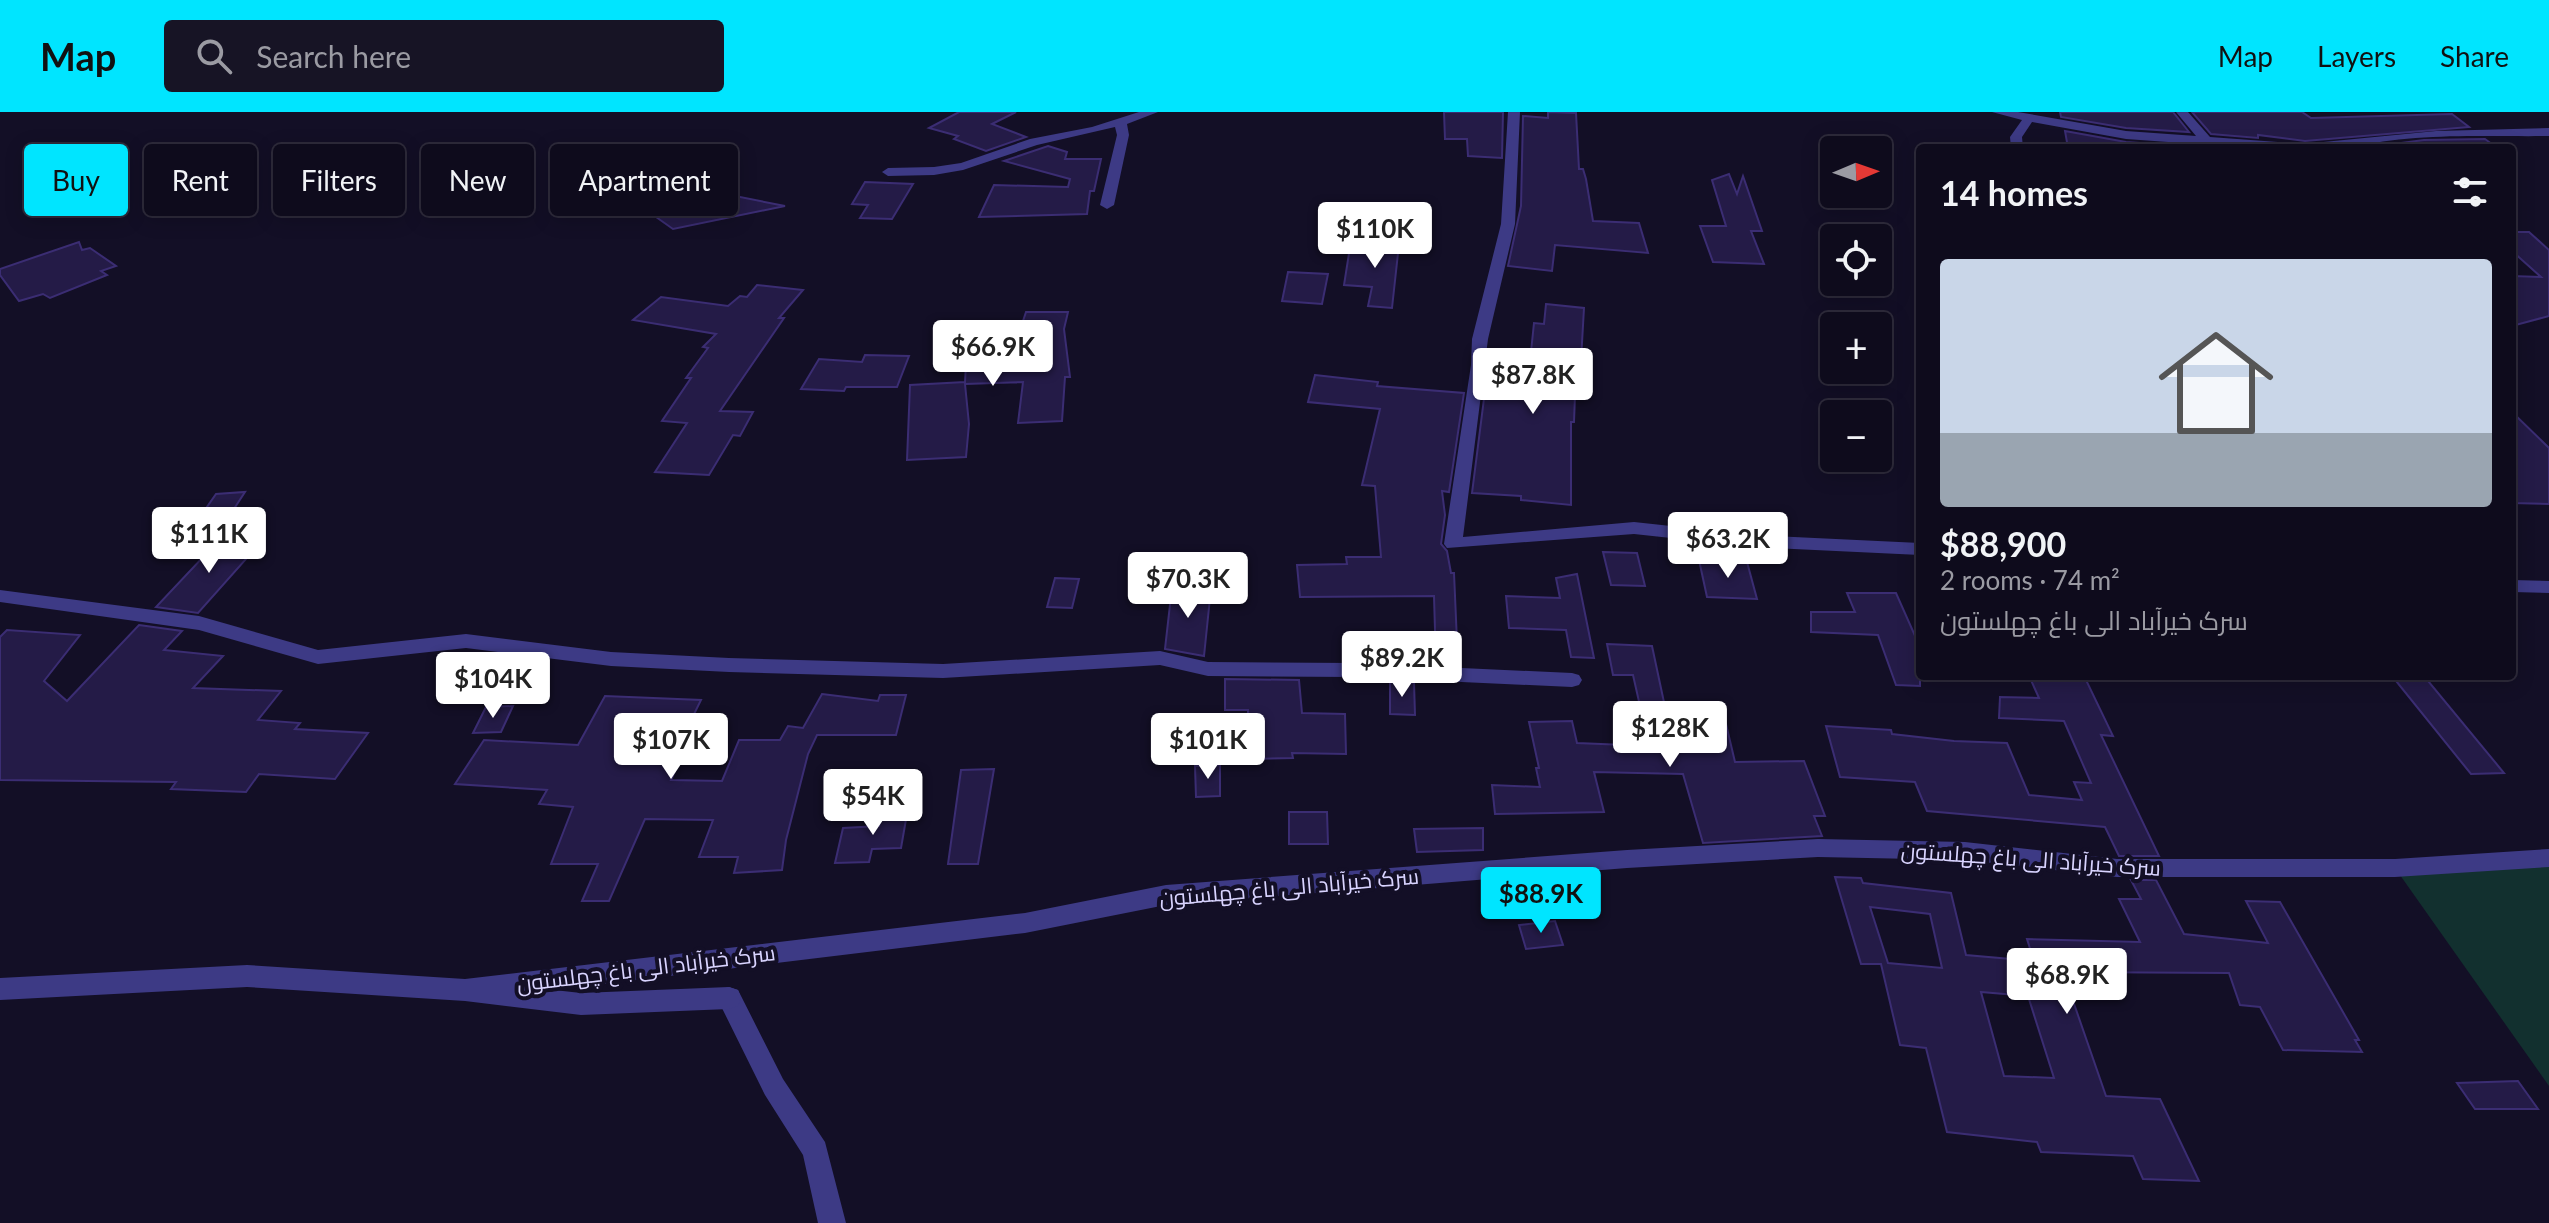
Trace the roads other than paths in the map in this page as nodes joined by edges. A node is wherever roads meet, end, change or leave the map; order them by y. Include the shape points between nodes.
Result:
1 (1152, 112) edge
2 (1514, 112) edge
3 (1998, 112) edge
4 (2182, 112) edge
5 (2029, 118) junction
6 (1120, 122) junction
7 (2549, 132) edge
8 (2206, 141) junction
9 (2017, 144) edge
10 (2248, 144) edge
11 (2353, 144) edge
12 (888, 172) dead end
13 (1107, 205) dead end
14 (1916, 549) edge
15 (2516, 586) edge
16 (2549, 587) edge
17 (0, 596) edge
18 (1572, 680) dead end
19 (2549, 858) edge
20 (0, 989) edge
21 (465, 990) junction
22 (832, 1223) edge

1 - 6 street
2 - 14 street via 1508,224 1480,339 1453,544 1634,528 1754,541
3 - 5 street
4 - 8 street
5 - 8 street via 2126,135
5 - 9 street
6 - 12 street via 963,166
6 - 13 street via 1123,135
7 - 11 street
8 - 10 street
15 - 16 street
17 - 18 street via 199,623 318,657 466,641 611,659 729,665 943,671 1160,658 1208,669
19 - 21 street, سرک خیرآباد الی باغ چهلستون via 2395,868 2131,868 1965,851 1818,848 1627,859 1166,895 1025,923
20 - 21 street, سرک خیرآباد الی باغ چهلستون via 247,976
21 - 22 street, سرک خیرآباد الی باغ چهلستون via 581,1004 729,998 774,1087 815,1151

